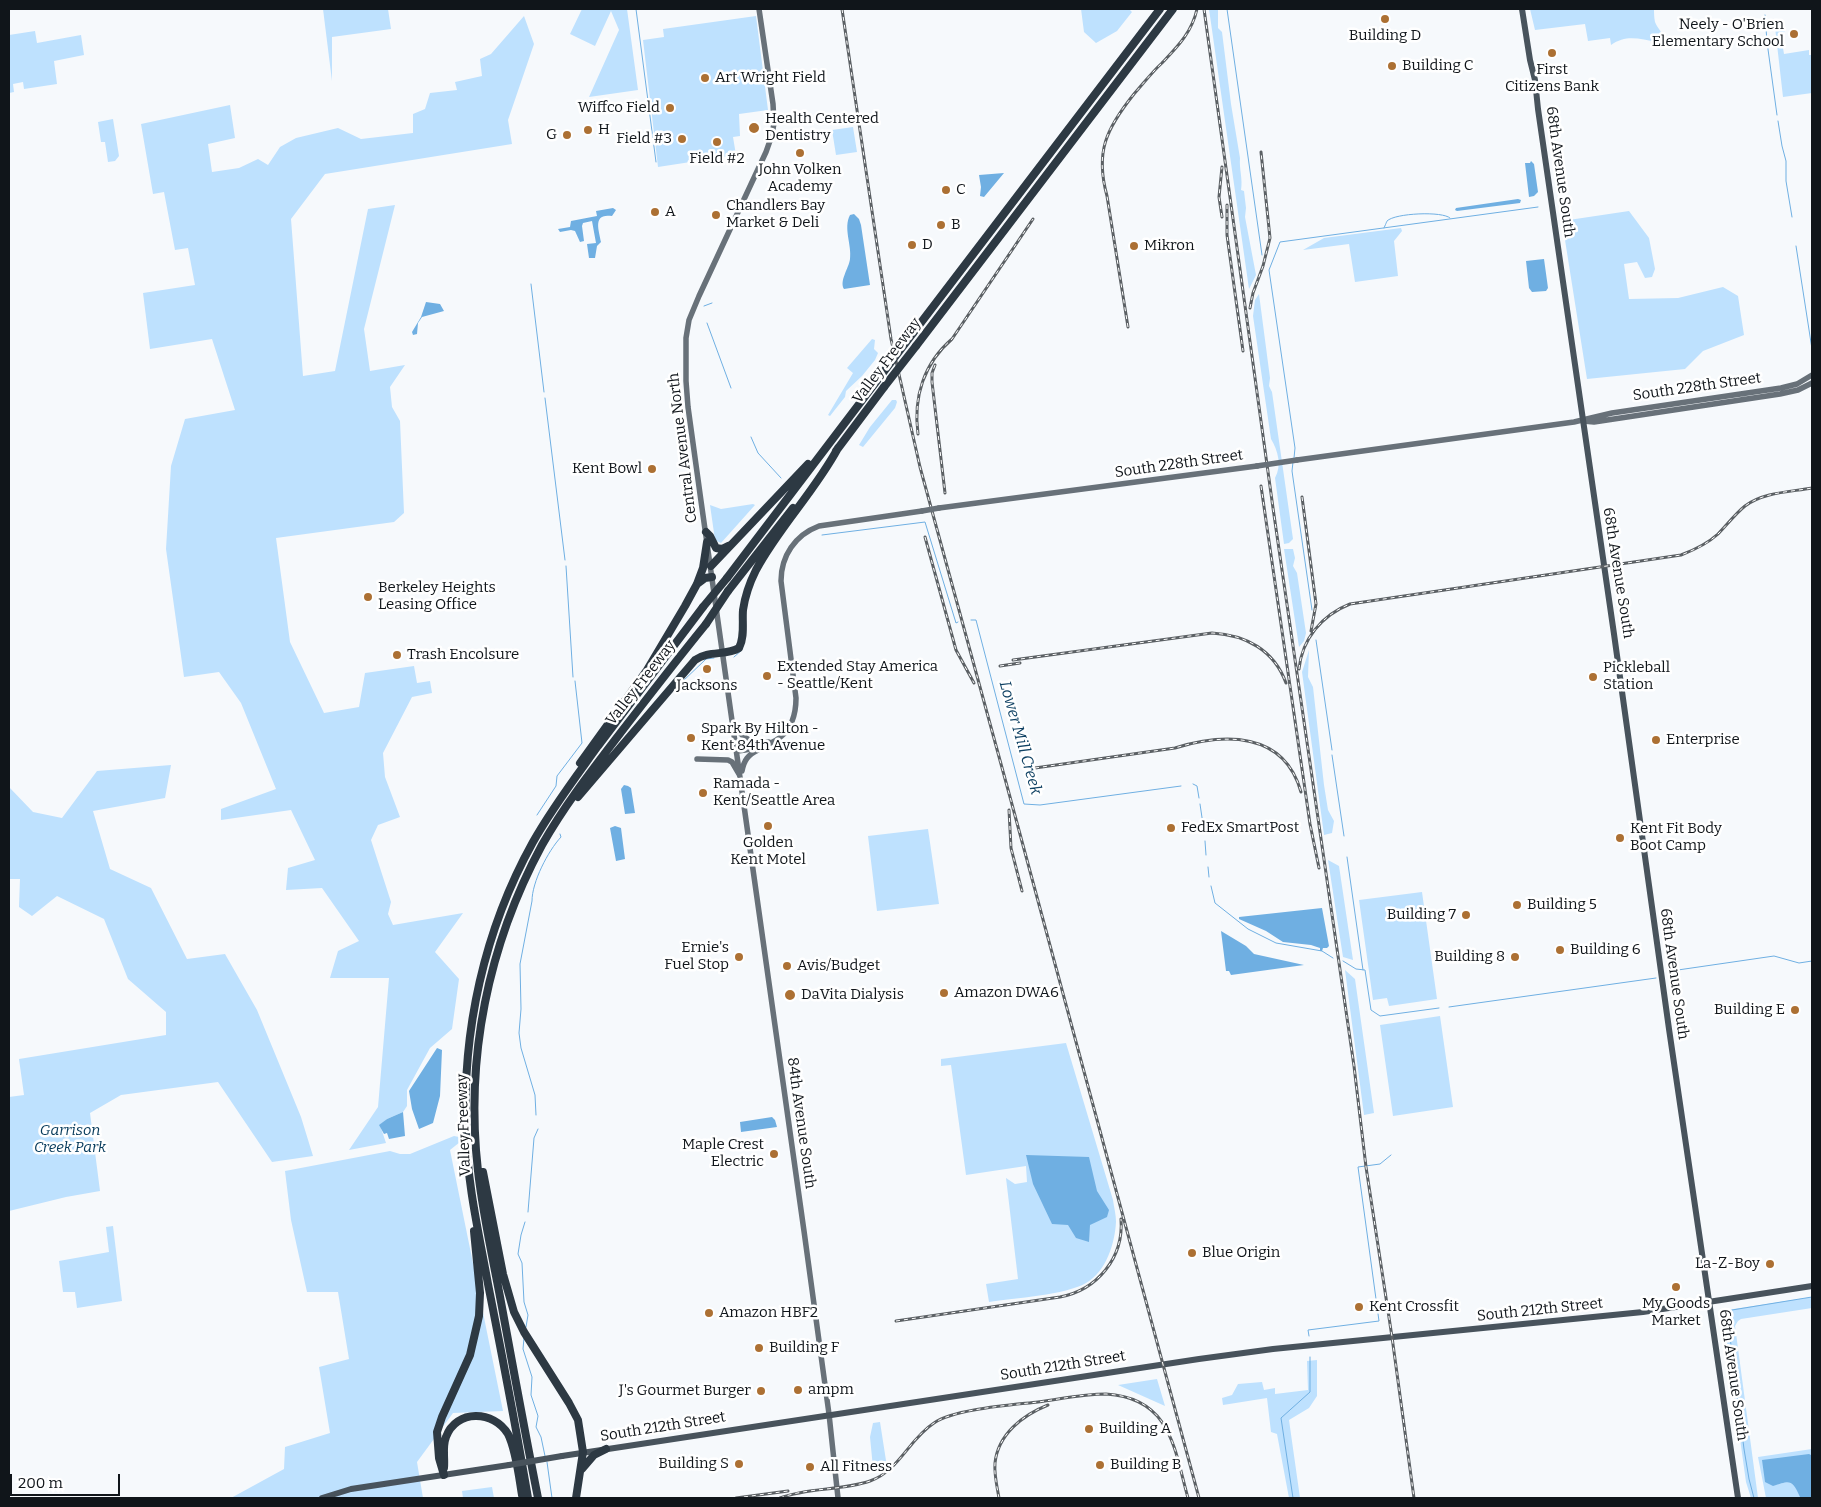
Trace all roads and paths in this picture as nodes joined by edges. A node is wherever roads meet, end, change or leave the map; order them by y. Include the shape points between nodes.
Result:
1 (759, 9) edge
2 (1160, 9) edge
3 (1173, 9) edge
4 (1522, 9) edge
5 (1812, 375) edge
6 (1812, 383) edge
7 (1583, 421) junction
8 (833, 437) junction
9 (838, 448) junction
10 (706, 532) junction
11 (707, 542) junction
12 (732, 544) junction
13 (711, 566) junction
14 (712, 577) junction
15 (697, 584) junction
16 (723, 651) junction
17 (733, 717) junction
18 (774, 742) junction
19 (766, 746) junction
20 (738, 751) junction
21 (697, 759) dead end
22 (741, 778) junction
23 (556, 823) junction
24 (526, 854) junction
25 (476, 1131) junction
26 (472, 1191) junction
27 (1812, 1286) edge
28 (1710, 1302) junction
29 (829, 1414) junction
30 (606, 1449) junction
31 (583, 1452) junction
32 (580, 1470) junction
33 (444, 1475) junction
34 (322, 1498) edge
35 (523, 1498) edge
36 (528, 1498) edge
37 (538, 1498) edge
38 (576, 1498) edge
39 (838, 1498) edge
40 (1738, 1498) edge

1 - 10 main road, Central Avenue North via 773,104 772,135 699,296 686,338 688,407
2 - 8 highway, Valley Freeway, bridge
3 - 9 highway, Valley Freeway, bridge
4 - 7 main road, 68th Avenue South
5 - 7 main road, South 228th Street via 1798,384 1781,388 1617,412
6 - 7 main road, South 228th Street via 1780,394
7 - 18 main road, South 228th Street, bridge via 819,526 800,537 788,551 782,568 781,587 796,703 793,720
7 - 28 main road, 68th Avenue South
8 - 12 highway
8 - 24 highway, Valley Freeway, bridge via 572,782
9 - 16 highway via 826,472 756,570 743,608 741,645
9 - 23 highway, Valley Freeway, bridge via 591,771
10 - 11 main road, Central Avenue North
10 - 12 highway via 716,548
11 - 13 main road, Central Avenue North
11 - 15 highway
12 - 13 highway
13 - 14 main road, Central Avenue North
14 - 15 highway
14 - 16 main road, Central Avenue North
15 - 24 highway via 647,670 554,798
16 - 17 main road, Central Avenue North
16 - 23 highway via 705,654 691,664
17 - 18 main road via 741,735 747,740
17 - 20 main road, Central Avenue North
18 - 19 main road
19 - 20 main road
19 - 22 main road via 744,761
20 - 22 main road, 84th Avenue South
21 - 22 main road via 728,760
22 - 29 main road, 84th Avenue South
23 - 25 highway, Valley Freeway via 516,899 492,970 480,1032
24 - 26 highway, Valley Freeway via 490,944 472,1018 465,1103
25 - 31 highway via 503,1274 519,1324 573,1409
25 - 37 highway, Valley Freeway via 482,1197
26 - 33 highway via 479,1316 470,1355 437,1432
26 - 36 highway, Valley Freeway
27 - 28 main road, South 212th Street
28 - 29 main road, South 212th Street via 1585,1318 1269,1349
28 - 40 main road, 68th Avenue South
29 - 30 main road, South 212th Street
29 - 39 main road, 84th Avenue South
30 - 31 main road, South 212th Street
30 - 32 highway via 594,1455
31 - 32 highway
31 - 33 main road, South 212th Street, bridge
32 - 38 highway
33 - 34 main road, South 212th Street via 351,1489
33 - 35 highway via 444,1444 450,1429 468,1417 487,1417 499,1423 509,1437

